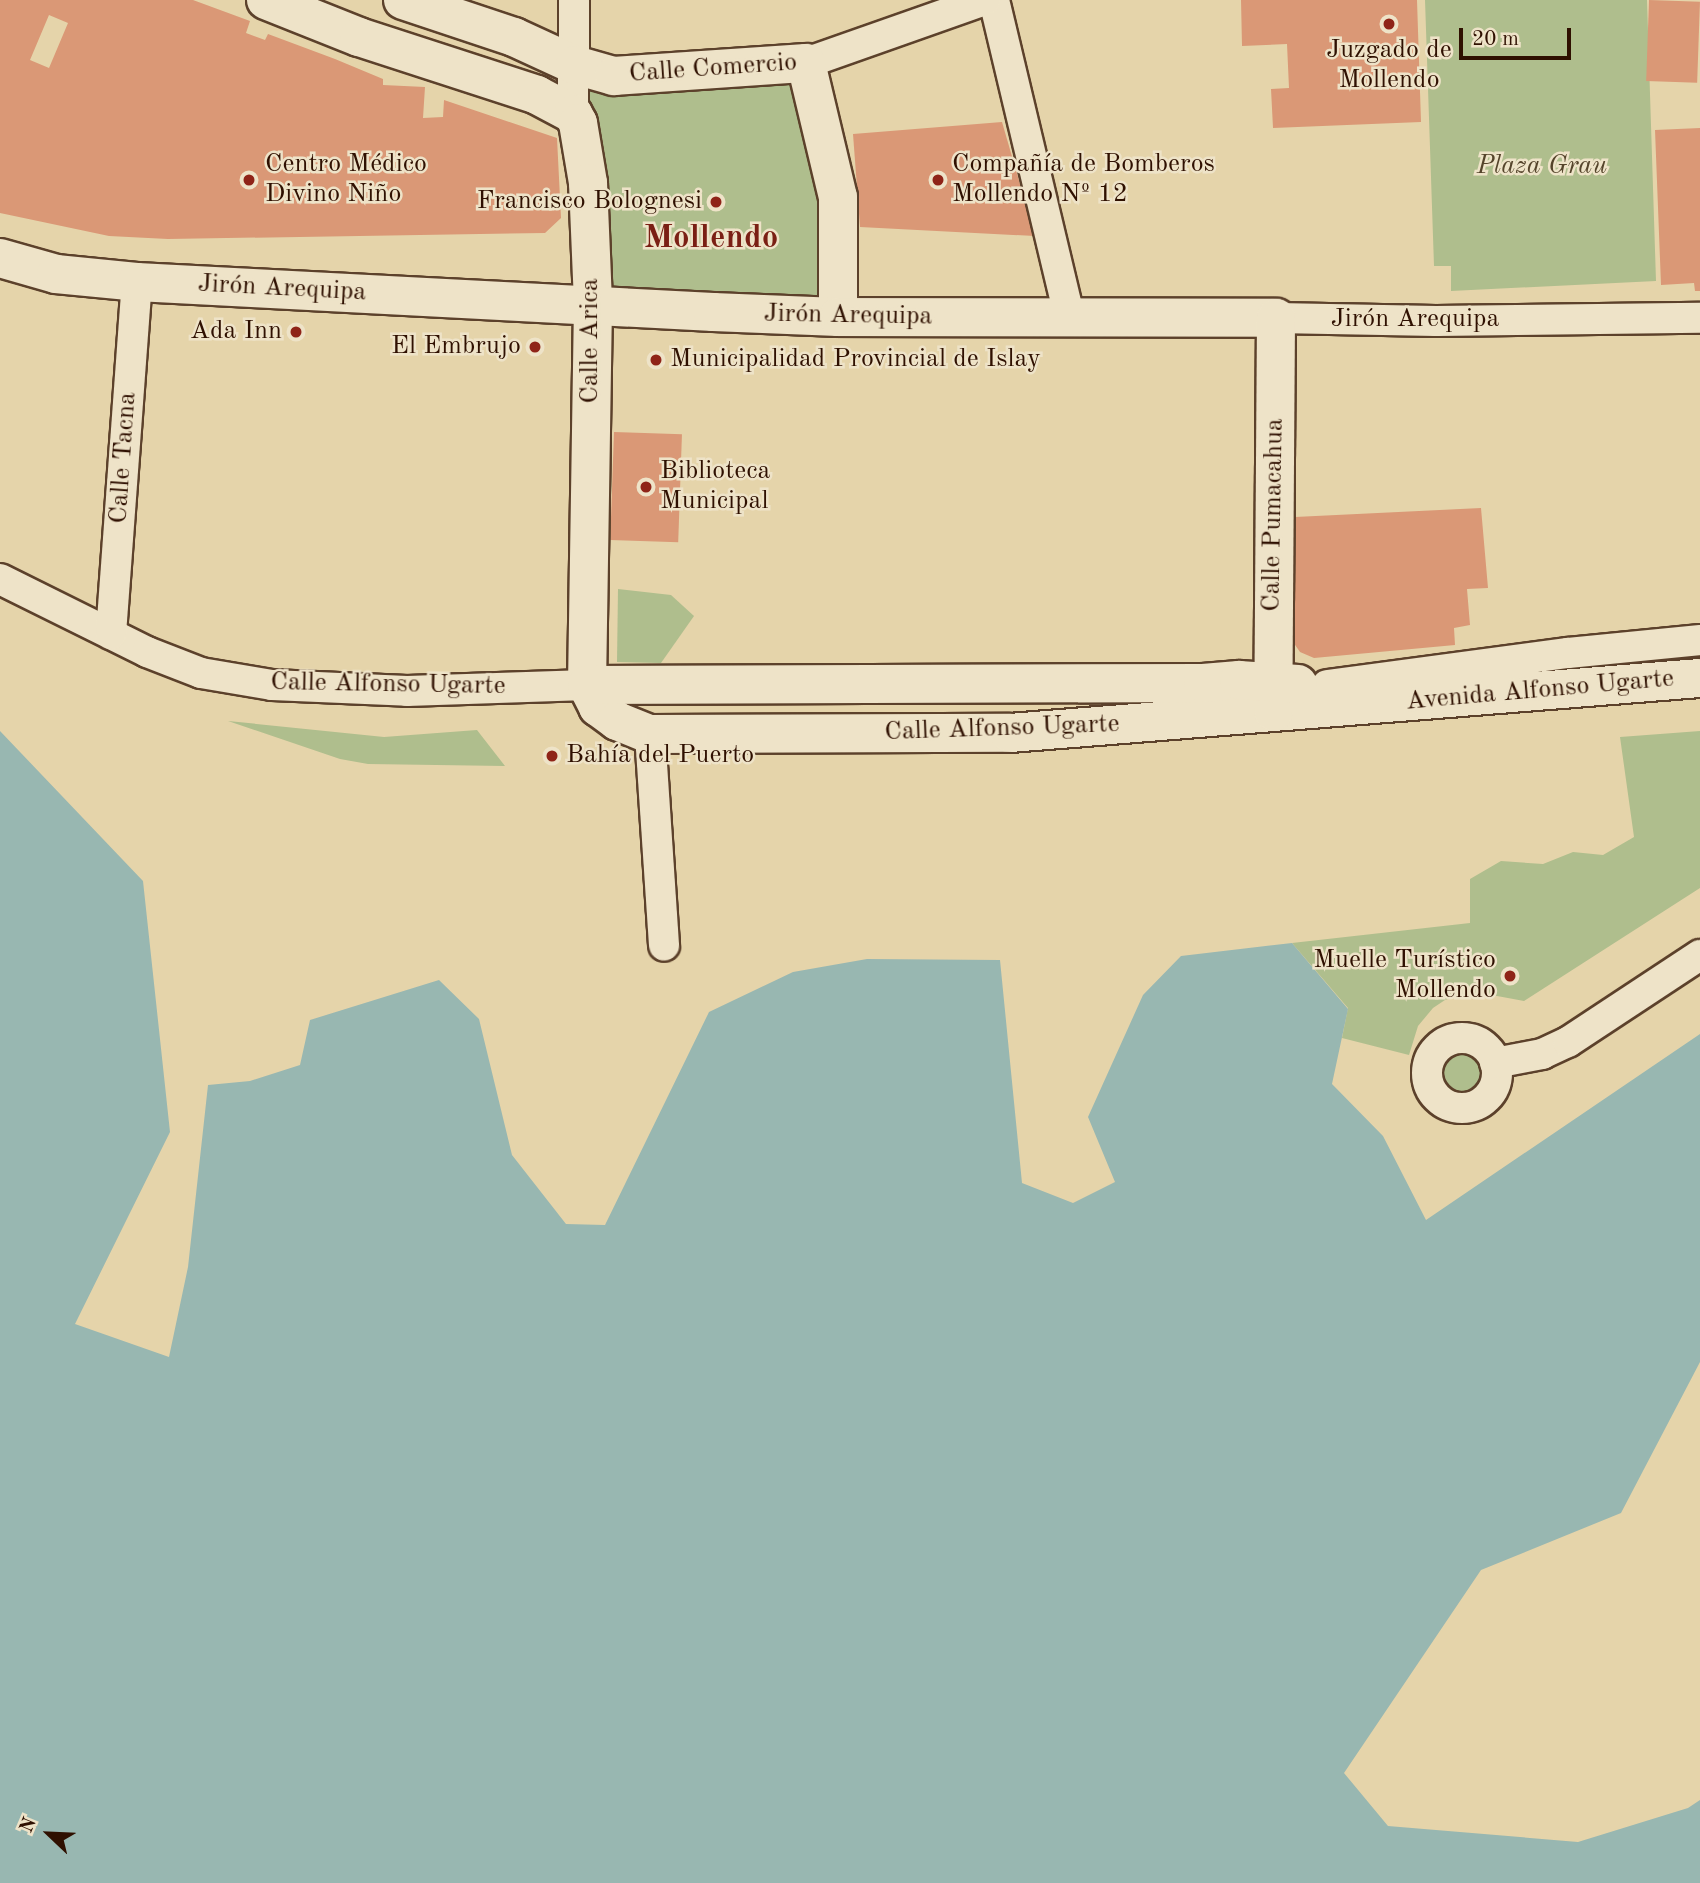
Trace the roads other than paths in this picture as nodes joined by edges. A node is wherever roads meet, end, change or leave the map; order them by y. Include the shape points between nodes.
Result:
1 (266, 0) edge
2 (403, 0) edge
3 (574, 0) edge
4 (985, 0) edge
5 (994, 0) edge
6 (806, 63) junction
7 (575, 65) junction
8 (573, 114) junction
9 (0, 258) edge
10 (137, 282) junction
11 (593, 304) junction
12 (838, 317) junction
13 (1276, 318) junction
14 (1700, 318) edge
15 (1070, 319) junction
16 (0, 579) edge
17 (111, 634) junction
18 (1700, 640) edge
19 (1700, 678) edge
20 (587, 685) junction
21 (1327, 685) junction
22 (1273, 697) junction
23 (1380, 705) junction
24 (650, 734) junction
25 (663, 946) dead end
26 (1700, 954) edge
27 (1496, 1063) dead end

1 - 8 street via 359,37 537,95
2 - 7 street, Calle Comercio via 514,37
3 - 7 street, Calle Arica
4 - 6 street, Calle Comercio
5 - 15 street
6 - 7 street, Calle Comercio via 614,76
6 - 12 street via 838,197
7 - 8 street, Calle Arica
8 - 11 street, Calle Arica via 579,123 588,183
9 - 10 street, Jirón Arequipa via 56,274
10 - 11 street, Jirón Arequipa
10 - 17 street, Calle Tacna
11 - 12 street, Jirón Arequipa
11 - 20 street, Calle Arica
12 - 15 street, Jirón Arequipa
13 - 14 street, Jirón Arequipa
13 - 15 street, Jirón Arequipa
13 - 22 street, Calle Pumacahua
16 - 17 street, Calle Alfonso Ugarte
17 - 20 street, Calle Alfonso Ugarte via 201,673 272,685 407,691
18 - 21 street, Calle Alfonso Ugarte
19 - 23 street, Avenida Alfonso Ugarte
20 - 22 street, Calle Alfonso Ugarte via 1239,680
20 - 24 street, Calle Alfonso Ugarte via 598,707 617,721
21 - 22 street, Calle Alfonso Ugarte
21 - 23 street, Calle Alfonso Ugarte via 1353,691
22 - 23 street, Calle Alfonso Ugarte
22 - 24 street, Calle Alfonso Ugarte via 1010,733
24 - 25 street
26 - 27 street via 1568,1042 1542,1054

